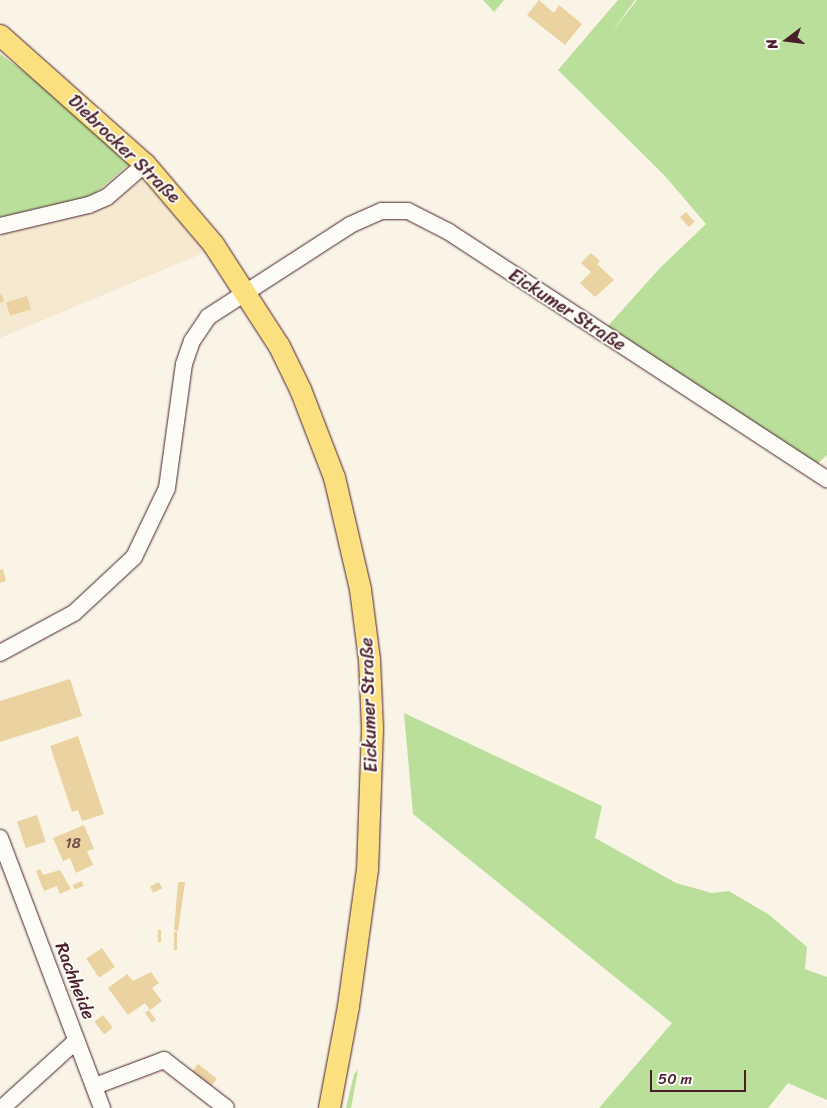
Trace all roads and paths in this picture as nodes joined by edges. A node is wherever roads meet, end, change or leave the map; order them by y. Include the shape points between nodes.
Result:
1 (0, 35) edge
2 (0, 46) edge
3 (56, 84) junction
4 (145, 164) junction
5 (0, 226) edge
6 (247, 292) junction
7 (263, 317) joint
8 (827, 479) edge
9 (0, 653) edge
10 (0, 838) edge
11 (76, 1041) junction
12 (94, 1086) junction
13 (2, 1108) edge
14 (102, 1108) edge
15 (226, 1108) edge
16 (328, 1108) edge

1 - 3 main road, Diebrocker Straße
2 - 3 main road, Diebrocker Straße
3 - 4 main road, Diebrocker Straße
4 - 5 street via 106,197 89,206
4 - 6 main road, Diebrocker Straße via 184,207
6 - 7 main road, Diebrocker Straße
6 - 8 street, Eickumer Straße via 366,216 382,211 408,211 448,232
6 - 9 street via 208,317 192,341 179,390 171,470 163,497 138,550 112,580 74,613
7 - 16 main road, Eickumer Straße via 300,389 334,477 360,589 369,659 372,728 367,870 348,1006
10 - 11 street, Rachheide
11 - 12 street, Rachheide
11 - 13 street
12 - 14 street, Rachheide
12 - 15 street via 164,1060

